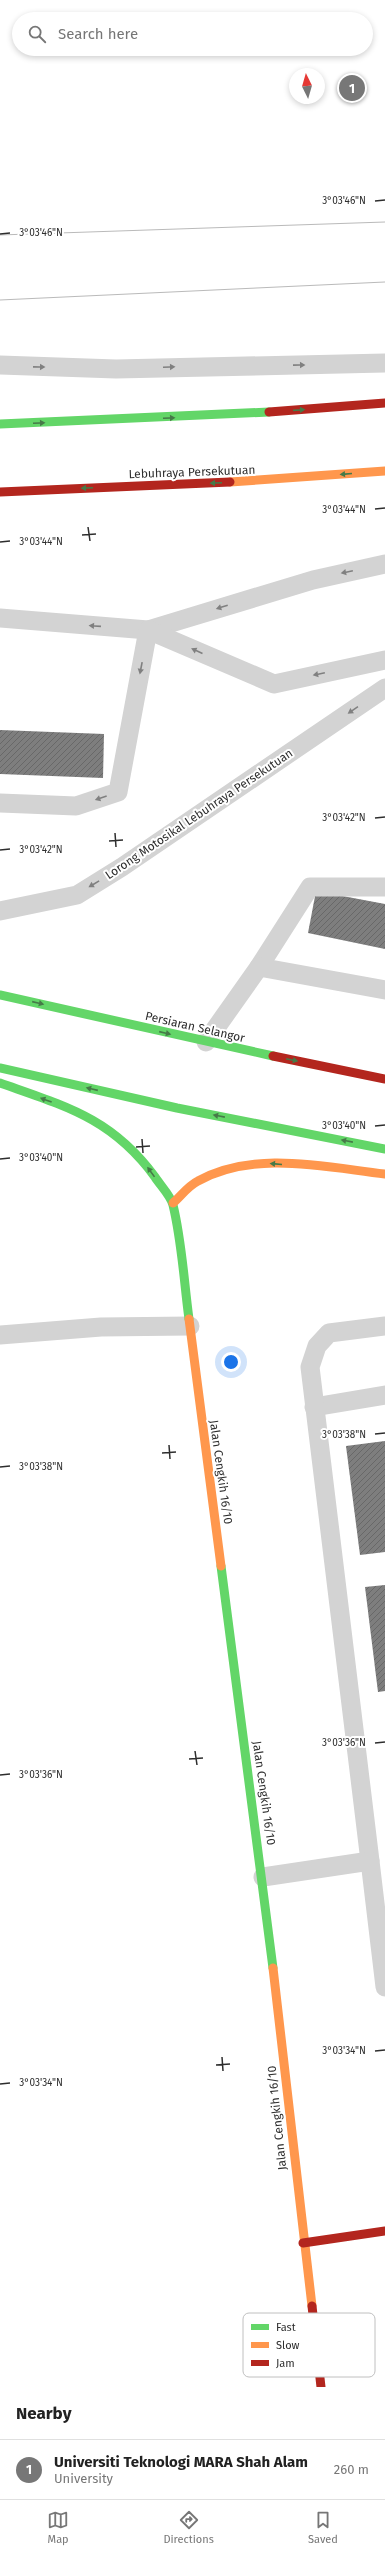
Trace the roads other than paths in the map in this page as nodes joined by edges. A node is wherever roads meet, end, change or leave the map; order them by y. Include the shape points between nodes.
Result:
1 (385, 364) edge
2 (0, 366) edge
3 (385, 403) edge
4 (0, 424) edge
5 (385, 471) edge
6 (0, 492) edge
7 (385, 564) edge
8 (0, 618) edge
9 (148, 630) junction
10 (385, 660) edge
11 (385, 688) edge
12 (0, 803) edge
13 (385, 887) edge
14 (0, 911) edge
15 (259, 967) junction
16 (385, 990) edge
17 (0, 994) edge
18 (206, 1042) junction
19 (0, 1068) edge
20 (385, 1079) edge
21 (0, 1083) edge
22 (385, 1149) edge
23 (385, 1174) edge
24 (173, 1204) junction
25 (190, 1326) junction
26 (385, 1326) edge
27 (0, 1335) edge
28 (385, 1396) edge
29 (314, 1406) junction
30 (370, 1861) junction
31 (263, 1877) junction
32 (385, 1988) edge
33 (385, 2231) edge
34 (303, 2243) junction
35 (312, 2313) edge
36 (320, 2377) edge
37 (321, 2387) edge

2 -> 1 lane via 116,369
4 -> 3 main road via 208,416
5 -> 6 main road, Lebuhraya Persekutuan via 282,480
7 -> 9 lane via 313,580
9 -> 8 lane
10 -> 9 lane via 274,684
9 -> 12 lane via 118,792 76,806
11 -> 14 lane, Lorong Motosikal Lebuhraya Persekutuan via 77,895
13 - 15 lane via 310,887
15 - 16 lane
15 - 18 lane
17 -> 18 main road, Persiaran Selangor
18 -> 20 main road, Persiaran Selangor
22 -> 19 main road via 177,1108
24 -> 21 main road via 144,1162 112,1131 66,1107
23 -> 24 main road via 269,1164 229,1167 198,1181
24 - 25 main road, Jalan Cengkih 16/10
25 - 27 lane via 101,1327
25 - 31 main road, Jalan Cengkih 16/10
26 - 29 lane via 329,1333 318,1346 310,1368
28 - 29 lane
29 - 30 lane
30 - 31 lane
30 - 32 lane
31 - 34 main road, Jalan Cengkih 16/10
33 - 34 main road
34 - 35 main road, Jalan Cengkih 16/10
36 - 37 main road, Jalan Cengkih 16/10

